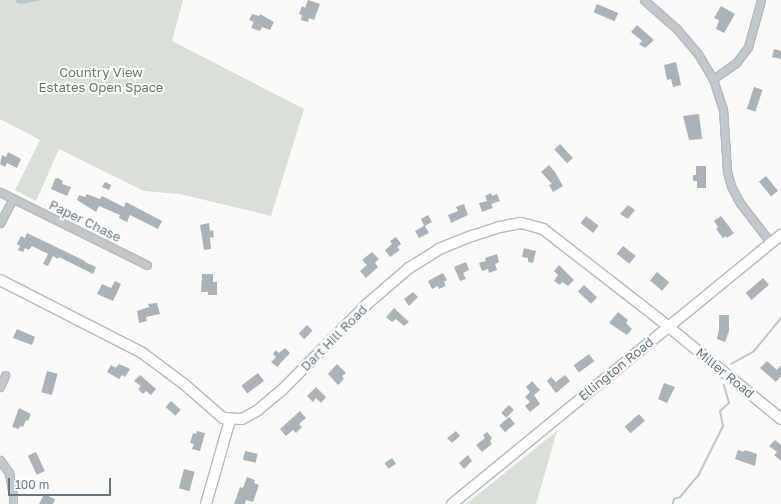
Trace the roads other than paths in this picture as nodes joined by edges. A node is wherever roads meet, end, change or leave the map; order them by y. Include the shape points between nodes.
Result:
1 (644, 0) edge
2 (761, 0) edge
3 (712, 79) junction
4 (0, 192) edge
5 (12, 199) junction
6 (0, 223) edge
7 (781, 234) edge
8 (771, 243) junction
9 (147, 265) dead end
10 (0, 280) edge
11 (668, 327) junction
12 (5, 375) dead end
13 (0, 387) edge
14 (781, 419) edge
15 (230, 420) junction
16 (0, 460) edge
17 (13, 504) edge
18 (206, 504) edge
19 (452, 504) edge

1 - 3 street via 681,34 698,54
2 - 3 street via 748,47 736,63
3 - 8 street via 722,109 727,171 731,186 740,203
4 - 5 street, Paper Chase
5 - 6 street
5 - 9 street, Paper Chase
7 - 8 street, Ellington Road
8 - 11 street, Ellington Road
10 - 15 street via 141,352 184,384 223,418
11 - 14 street, Miller Road
11 - 15 street, Dart Hill Road via 543,229 521,223 500,227 440,249 408,268 366,305 282,390 258,410 242,419
11 - 19 street, Ellington Road
12 - 13 street
15 - 18 street
16 - 17 street via 9,473

